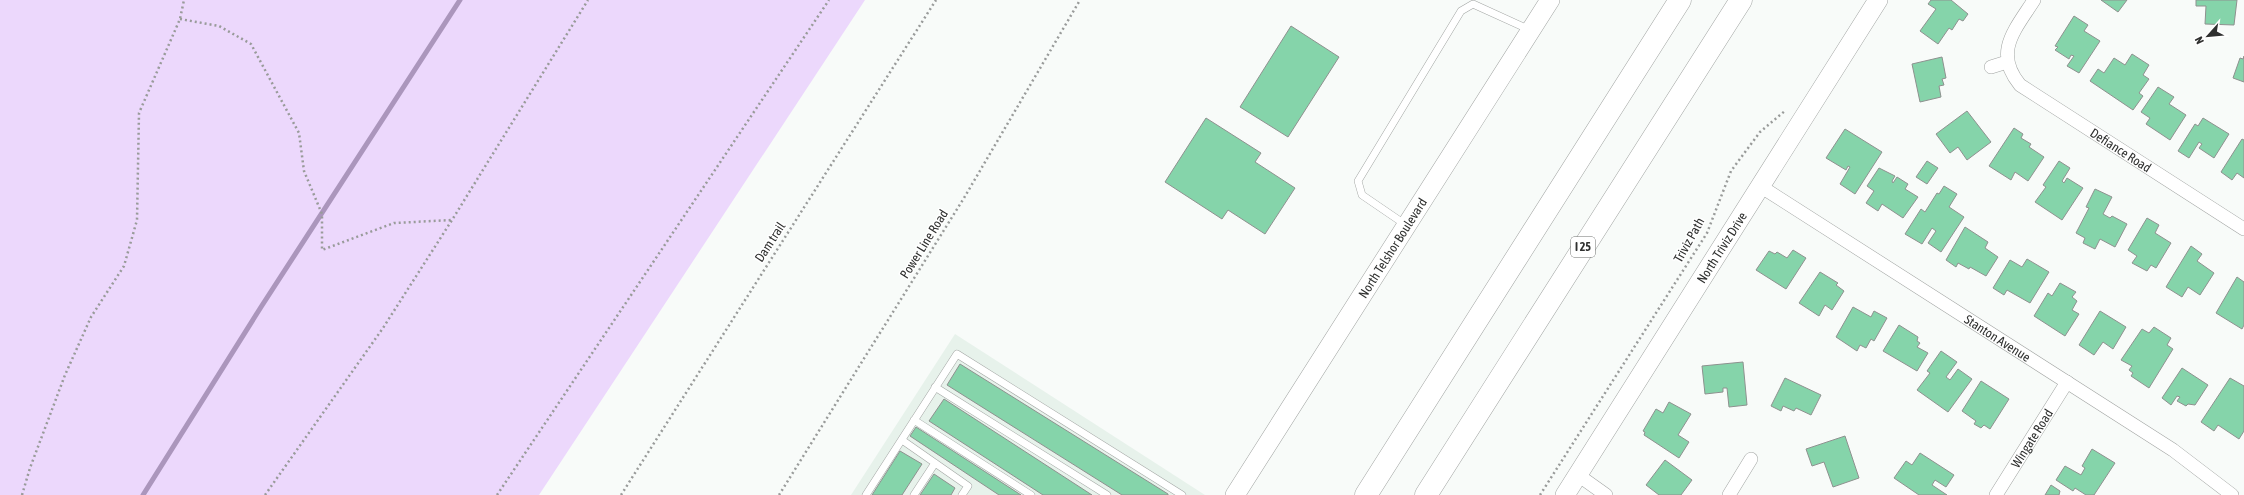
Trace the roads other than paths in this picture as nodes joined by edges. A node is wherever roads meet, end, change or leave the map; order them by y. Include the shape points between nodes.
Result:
1 (1550, 0) edge
2 (1680, 0) edge
3 (1741, 0) edge
4 (1878, 0) edge
5 (2034, 0) edge
6 (1530, 30) junction
7 (2007, 62) junction
8 (1991, 67) dead end
9 (1760, 186) junction
10 (1406, 226) junction
11 (2244, 229) edge
12 (2067, 382) junction
13 (935, 388) junction
14 (914, 420) junction
15 (902, 440) junction
16 (1751, 459) dead end
17 (935, 463) junction
18 (1578, 475) junction
19 (866, 495) edge
20 (914, 495) edge
21 (962, 495) edge
22 (1031, 495) edge
23 (1107, 495) edge
24 (1182, 495) edge
25 (1235, 495) edge
26 (1366, 495) edge
27 (1426, 495) edge
28 (1565, 495) edge
29 (1606, 495) edge
30 (1729, 495) edge
31 (1996, 495) edge
32 (2232, 495) edge

1 - 6 main road, North Telshor Boulevard
2 - 26 highway
3 - 27 highway, I 25
4 - 9 main road, North Triviz Drive
5 - 7 street via 2010,39
6 - 10 main road, North Telshor Boulevard
6 - 10 lane via 1474,4 1461,10 1358,181 1362,195
7 - 8 street
7 - 11 street, Defiance Road via 2015,78 2028,91
9 - 12 street, Stanton Avenue
9 - 18 main road, North Triviz Drive
10 - 25 main road, North Telshor Boulevard
12 - 31 street, Wingate Road
12 - 32 street, Stanton Avenue via 2186,459
13 - 14 lane
13 - 23 lane
13 - 24 lane via 956,354
14 - 15 lane
14 - 22 lane
15 - 17 lane
15 - 19 lane
16 - 30 street
17 - 20 lane
17 - 21 lane via 968,486
18 - 28 main road, North Triviz Drive
18 - 29 street

